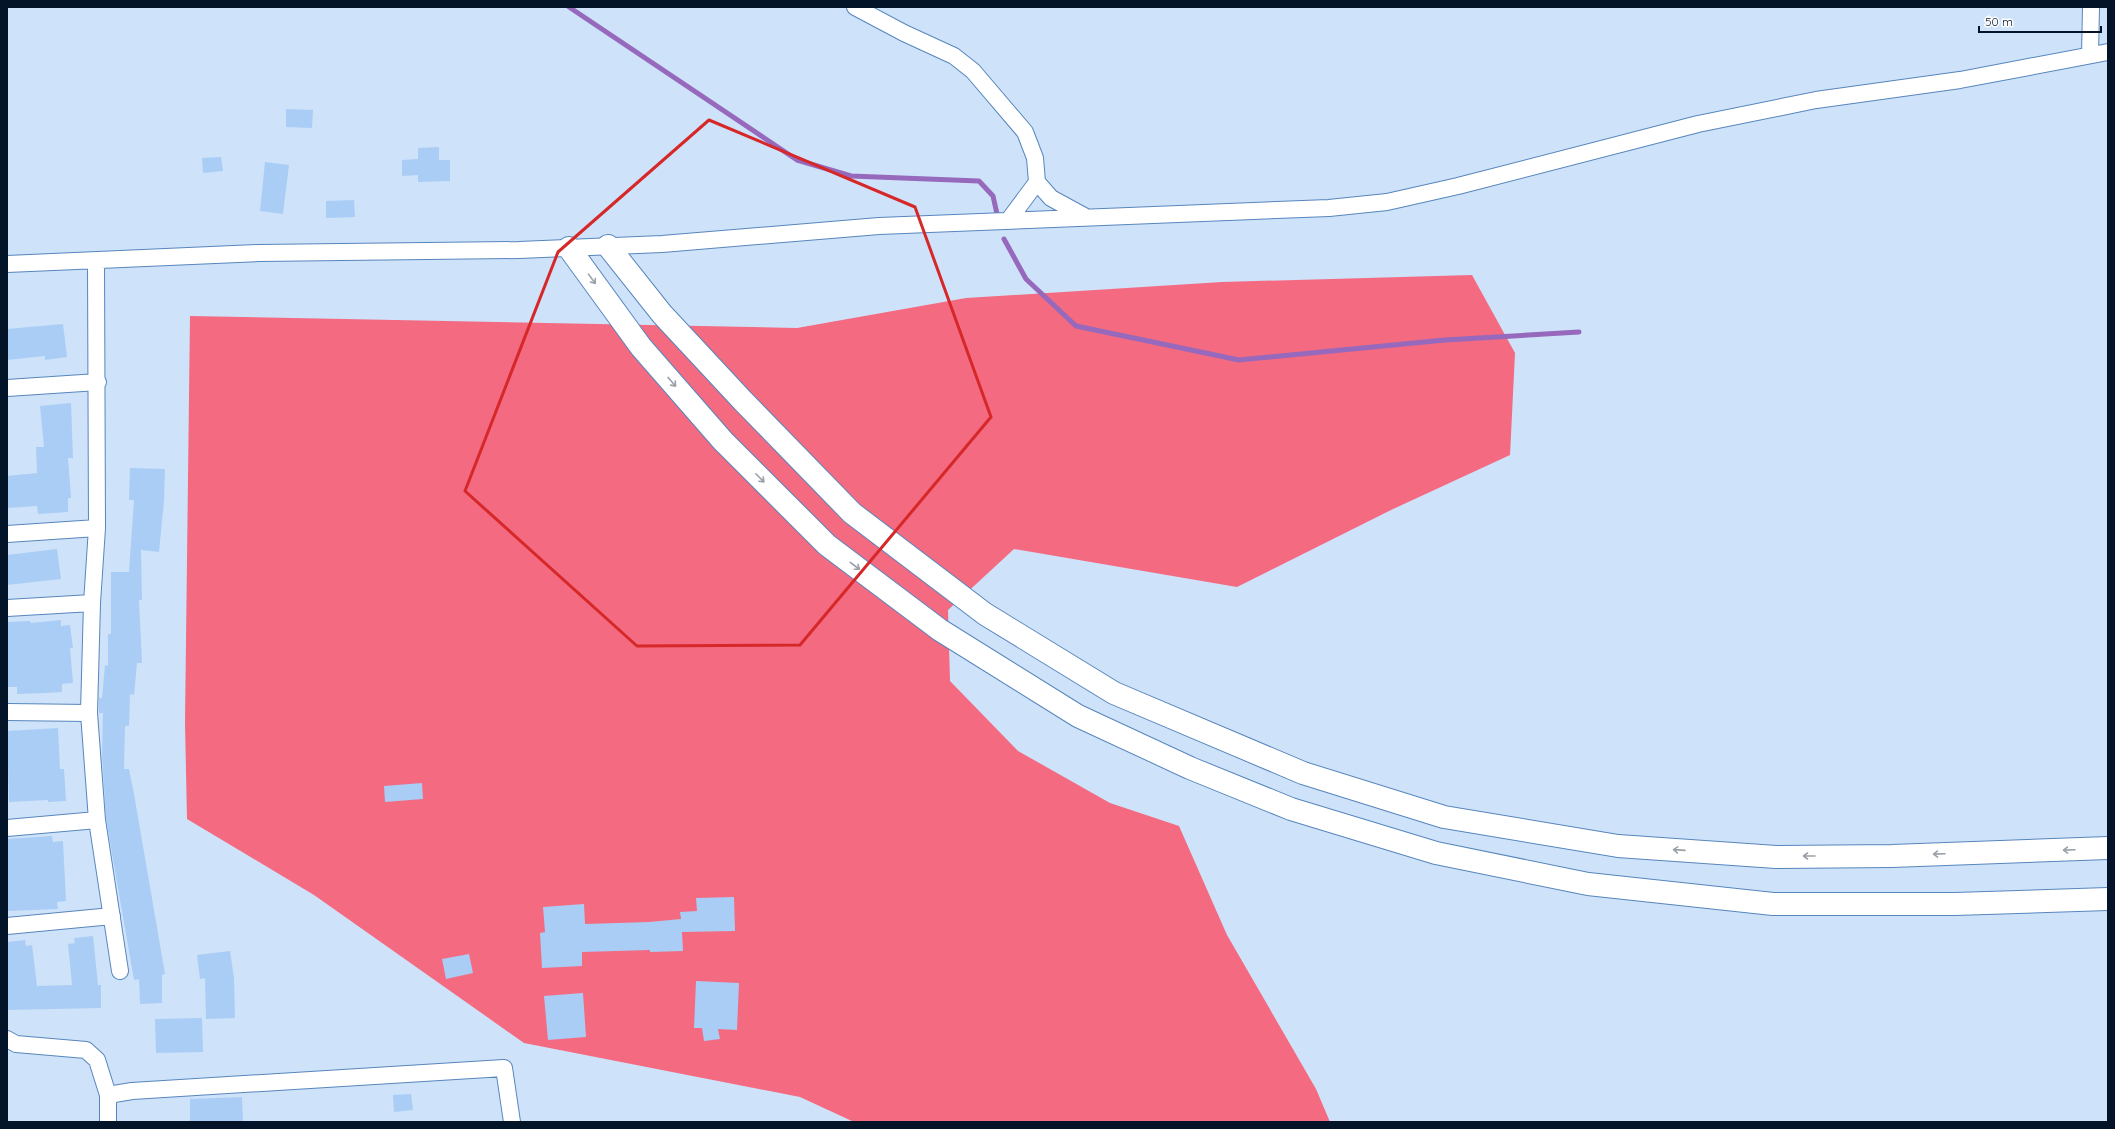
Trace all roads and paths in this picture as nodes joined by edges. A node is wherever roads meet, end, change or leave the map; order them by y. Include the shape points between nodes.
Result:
1 (855, 7) edge
2 (2091, 7) edge
3 (2108, 52) edge
4 (2090, 55) junction
5 (1037, 182) junction
6 (1085, 216) junction
7 (1008, 221) junction
8 (608, 246) junction
9 (569, 248) junction
10 (96, 261) junction
11 (7, 264) edge
12 (98, 382) junction
13 (7, 388) edge
14 (97, 528) junction
15 (7, 534) edge
16 (92, 603) junction
17 (7, 608) edge
18 (7, 712) edge
19 (89, 713) junction
20 (97, 820) junction
21 (7, 828) edge
22 (2108, 848) edge
23 (2108, 899) edge
24 (112, 916) junction
25 (7, 926) edge
26 (120, 971) dead end
27 (7, 1039) edge
28 (108, 1095) junction
29 (108, 1122) edge
30 (512, 1122) edge

1 - 5 street via 954,56 973,71 1025,132 1035,158
2 - 4 street
3 - 4 street
4 - 6 street via 1960,80 1816,100 1698,124 1386,202 1329,208
5 - 6 street via 1051,198
5 - 7 street
6 - 7 street
7 - 8 street via 879,226
8 - 9 street
22 -> 8 highway via 1892,856 1776,857 1618,846 1444,817 1303,773 1114,693 985,614 852,513 662,314
9 - 10 street via 259,252
9 -> 23 highway via 641,347 723,442 827,545 940,630 1078,716 1190,768 1291,809 1436,853 1588,884 1773,904 1955,904
10 - 11 street
10 - 12 street
12 - 13 street
12 - 14 street
14 - 15 street
14 - 16 street
16 - 17 street
16 - 19 street
18 - 19 street
19 - 20 street
20 - 21 street
20 - 24 street
24 - 25 street
24 - 26 street
27 - 28 street via 16,1044 86,1050 97,1060
28 - 29 street
28 - 30 street via 132,1091 504,1068

